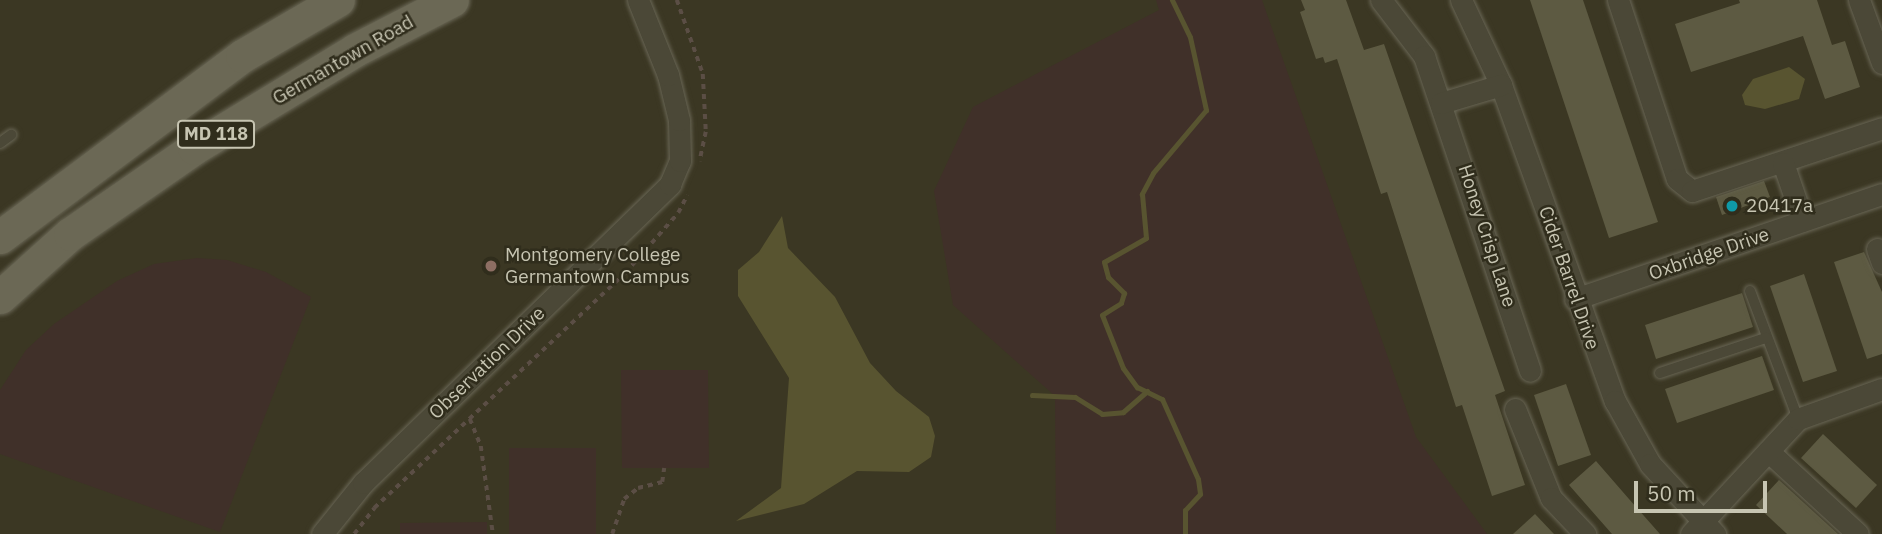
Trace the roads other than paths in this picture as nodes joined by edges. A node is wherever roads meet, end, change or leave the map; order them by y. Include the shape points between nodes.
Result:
1 (338, 0) edge
2 (452, 0) edge
3 (638, 0) edge
4 (1381, 0) edge
5 (1461, 0) edge
6 (1618, 0) edge
7 (1859, 0) edge
8 (1882, 63) edge
9 (1501, 85) junction
10 (1441, 103) junction
11 (1882, 128) edge
12 (11, 135) dead end
13 (0, 143) edge
14 (1783, 163) junction
15 (1882, 194) edge
16 (1803, 221) junction
17 (0, 237) edge
18 (1750, 291) dead end
19 (0, 297) edge
20 (1575, 299) junction
21 (1766, 338) junction
22 (1531, 371) dead end
23 (1660, 373) dead end
24 (1882, 389) edge
25 (1515, 409) dead end
26 (1798, 419) junction
27 (1768, 451) junction
28 (1703, 530) edge
29 (321, 534) edge
30 (1585, 534) edge
31 (1858, 534) edge

1 - 17 main road, MD 118 via 242,56
2 - 19 main road, Germantown Road / MD 118 via 355,50 194,148 70,234
3 - 29 street, Observation Drive via 668,75 679,120 680,161 670,184 363,482
4 - 10 street, Honey Crisp Lane via 1424,56
5 - 9 street, Cider Barrel Drive
6 - 14 street via 1677,179 1692,191
7 - 8 street
9 - 10 street
9 - 20 street, Cider Barrel Drive
10 - 22 street, Honey Crisp Lane
11 - 14 street
12 - 13 lane
14 - 16 street
15 - 16 street, Oxbridge Drive
16 - 20 street, Oxbridge Drive
18 - 21 lane
20 - 28 street, Cider Barrel Drive via 1636,444
21 - 23 lane
21 - 26 lane
24 - 26 street
25 - 30 street via 1551,498
26 - 27 street
27 - 28 street
27 - 31 street

